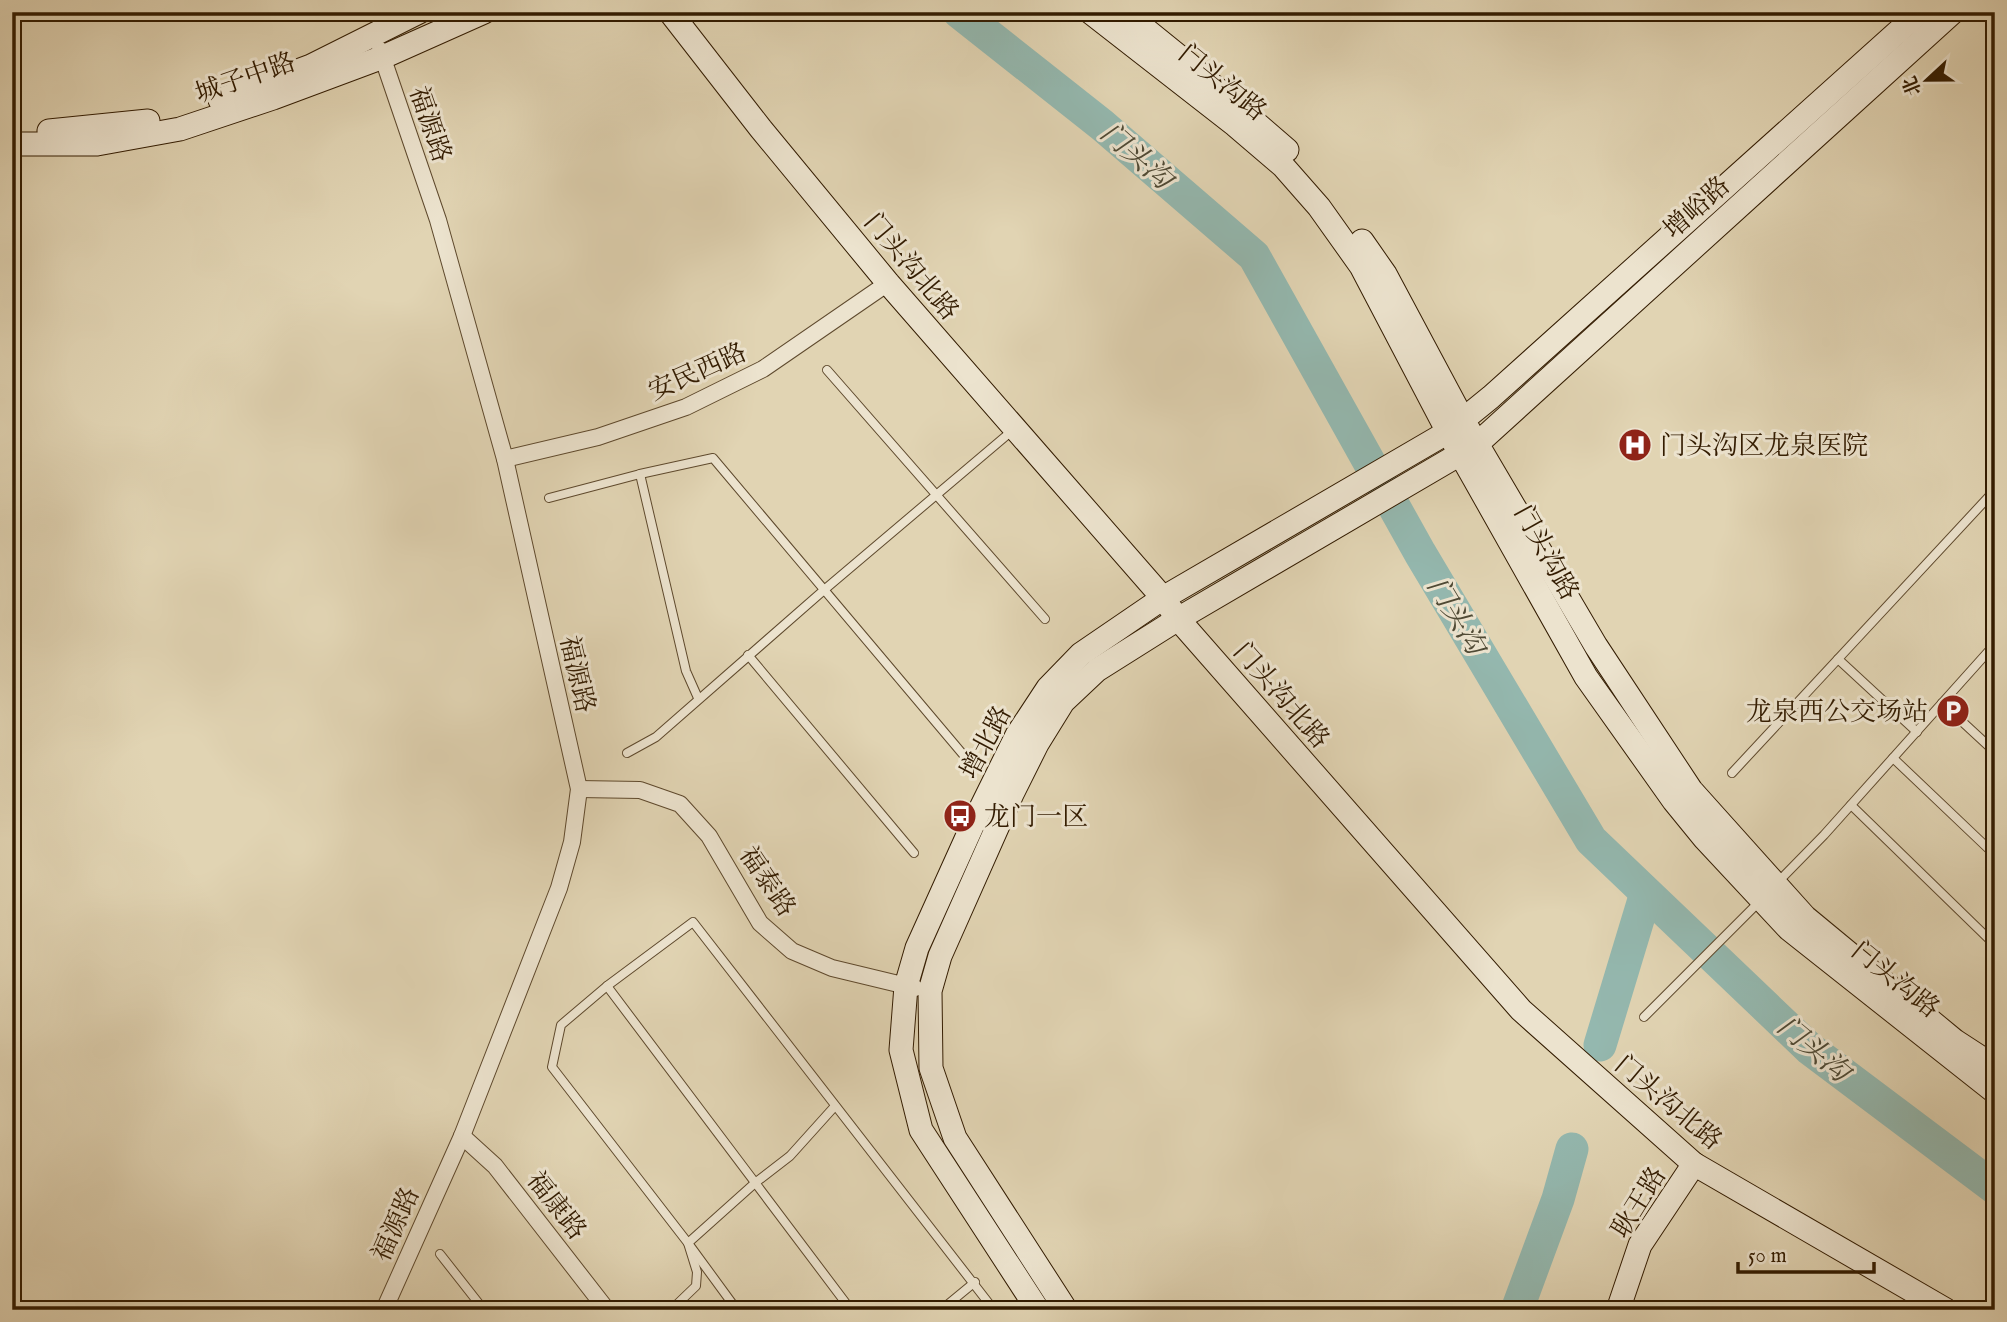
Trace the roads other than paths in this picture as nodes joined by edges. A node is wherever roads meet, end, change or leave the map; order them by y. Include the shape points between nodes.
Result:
1 (419, 12) edge
2 (484, 12) edge
3 (670, 12) edge
4 (1090, 12) edge
5 (1124, 12) edge
6 (1920, 12) edge
7 (1953, 12) edge
8 (373, 35) junction
9 (383, 57) junction
10 (12, 129) edge
11 (12, 144) edge
12 (888, 283) junction
13 (827, 370) dead end
14 (1455, 426) junction
15 (1015, 428) junction
16 (1469, 449) junction
17 (505, 459) junction
18 (640, 474) junction
19 (1995, 490) edge
20 (936, 494) junction
21 (549, 498) dead end
22 (824, 590) junction
23 (1163, 598) junction
24 (1178, 619) junction
25 (1045, 620) dead end
26 (1995, 644) edge
27 (748, 656) junction
28 (1838, 659) junction
29 (698, 698) junction
30 (1942, 703) junction
31 (1916, 732) junction
32 (628, 752) dead end
33 (1995, 752) edge
34 (966, 758) dead end
35 (1893, 758) junction
36 (1732, 773) dead end
37 (579, 789) junction
38 (1851, 805) junction
39 (914, 853) dead end
40 (1995, 856) edge
41 (1765, 896) junction
42 (1995, 945) edge
43 (607, 986) junction
44 (906, 986) junction
45 (930, 991) junction
46 (1644, 1017) dead end
47 (1995, 1067) edge
48 (1995, 1092) edge
49 (835, 1106) junction
50 (461, 1136) junction
51 (1694, 1164) junction
52 (755, 1183) junction
53 (688, 1243) junction
54 (440, 1254) dead end
55 (975, 1282) junction
56 (384, 1310) edge
57 (484, 1310) edge
58 (607, 1310) edge
59 (671, 1310) edge
60 (737, 1310) edge
61 (851, 1310) edge
62 (941, 1310) edge
63 (994, 1310) edge
64 (1038, 1310) edge
65 (1066, 1310) edge
66 (1618, 1310) edge
67 (1946, 1310) edge

1 - 8 street, 城子中路
2 - 9 street, 城子中路
3 - 12 street, 门头沟北路
4 - 14 street, 门头沟路 via 1273,158 1319,206 1361,267
5 - 14 street, 门头沟路 via 1296,157 1334,202 1385,274
6 - 14 street, 增峪路
7 - 16 street, 增峪路
8 - 9 street, 福源路
8 - 10 street, 城子中路 via 311,66 173,118 28,134
9 - 11 street, 城子中路 via 180,129 97,144
9 - 17 street, 福源路 via 438,220
12 - 15 street, 门头沟北路
12 - 17 street, 安民西路 via 762,369 686,407 598,437
13 - 20 lane
14 - 16 street, 门头沟路
14 - 23 street, 增北路
15 - 20 lane
15 - 23 street, 门头沟北路
16 - 24 street, 增北路
16 - 41 street, 门头沟路
17 - 37 street, 福源路
18 - 21 lane
18 - 22 lane via 713,458
18 - 29 lane via 686,671
19 - 28 lane
20 - 22 lane
20 - 25 lane
22 - 27 lane
22 - 34 lane
23 - 24 street, 门头沟北路
23 - 44 street, 增北路 via 1081,654 1048,688 1017,735 973,824 917,948
24 - 45 street, 增北路 via 1097,670 1063,702 1012,794 940,956
24 - 51 street, 门头沟北路 via 1521,1010
26 - 30 lane
27 - 29 lane
27 - 39 lane
28 - 31 lane
28 - 36 lane
29 - 32 lane via 656,737
30 - 31 lane
30 - 33 lane
31 - 35 lane
35 - 38 lane
35 - 40 lane
37 - 44 street, 福泰路 via 640,790 680,804 709,836 760,923 792,951 832,968
37 - 50 street, 福源路 via 572,842 559,888
38 - 41 lane
38 - 42 lane
41 - 46 lane
41 - 47 street, 门头沟路 via 1805,917 1955,1041
41 - 48 street, 门头沟路 via 1789,929
43 - 49 lane via 693,922
43 - 52 lane
43 - 53 lane via 561,1025 552,1067
44 - 45 street, 福泰路
44 - 64 street, 增北路 via 901,1050 921,1130
45 - 65 street, 增北路 via 930,1068 955,1138
49 - 52 lane via 790,1156
49 - 55 lane
50 - 56 street, 福源路
50 - 58 street, 福康路 via 495,1166
51 - 66 street, 耿王路 via 1640,1245
51 - 67 street, 门头沟北路
52 - 53 lane
52 - 61 lane
53 - 59 lane via 697,1272 696,1286
53 - 60 lane
54 - 57 lane
55 - 62 lane
55 - 63 lane

